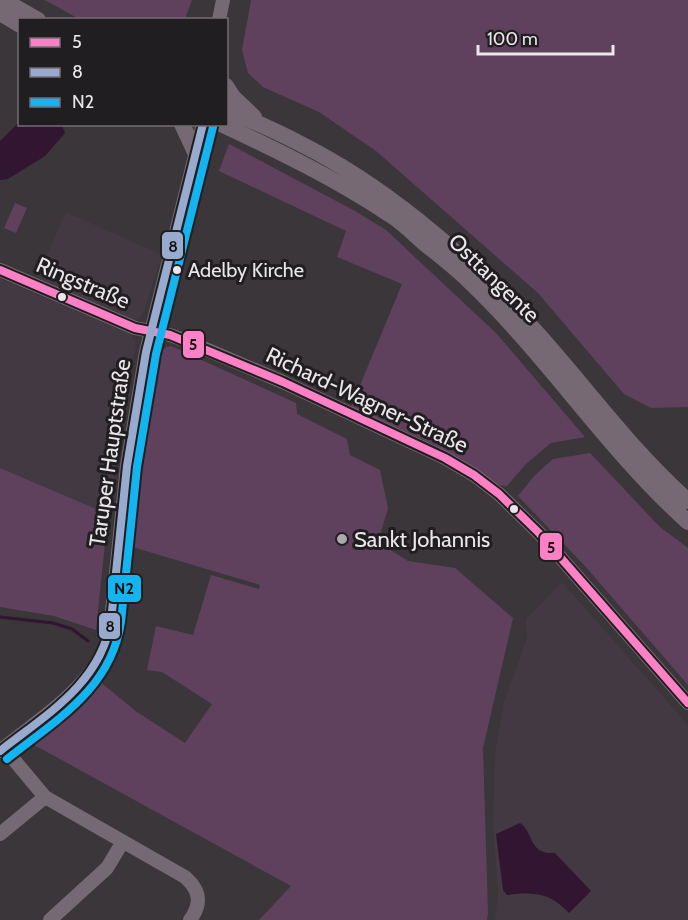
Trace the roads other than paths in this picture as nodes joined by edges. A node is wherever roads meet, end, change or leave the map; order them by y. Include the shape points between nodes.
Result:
1 (3, 0) edge
2 (223, 0) edge
3 (0, 13) edge
4 (34, 18) edge
5 (219, 18) edge
6 (18, 24) edge
7 (228, 88) edge
8 (228, 110) edge
9 (183, 126) edge
10 (203, 126) edge
11 (225, 126) edge
12 (266, 127) junction
13 (196, 154) junction
14 (0, 270) edge
15 (151, 331) junction
16 (688, 501) edge
17 (688, 522) edge
18 (688, 703) edge
19 (2, 749) edge
20 (45, 797) junction
21 (0, 834) edge
22 (122, 843) junction
23 (50, 920) edge
24 (190, 920) edge

1 - 4 main road
2 - 5 street
3 - 6 main road
7 - 12 main road
8 - 12 main road, Osttangente
9 - 13 main road
10 - 13 street, Taruper Hauptstraße
11 - 17 main road, Osttangente via 289,156 391,215 468,280 516,329 614,448
12 - 16 main road, Osttangente via 357,177 477,271 527,321 628,440
13 - 15 street, Taruper Hauptstraße
14 - 15 street, Ringstraße via 135,328
15 - 18 street, Richard-Wagner-Straße via 191,343 284,382 436,453 474,476 539,533
15 - 19 street, Taruper Hauptstraße via 126,466 108,640 102,656 73,691
19 - 20 street
20 - 21 street
20 - 22 street
22 - 23 street via 107,868
22 - 24 street via 193,884 199,903

